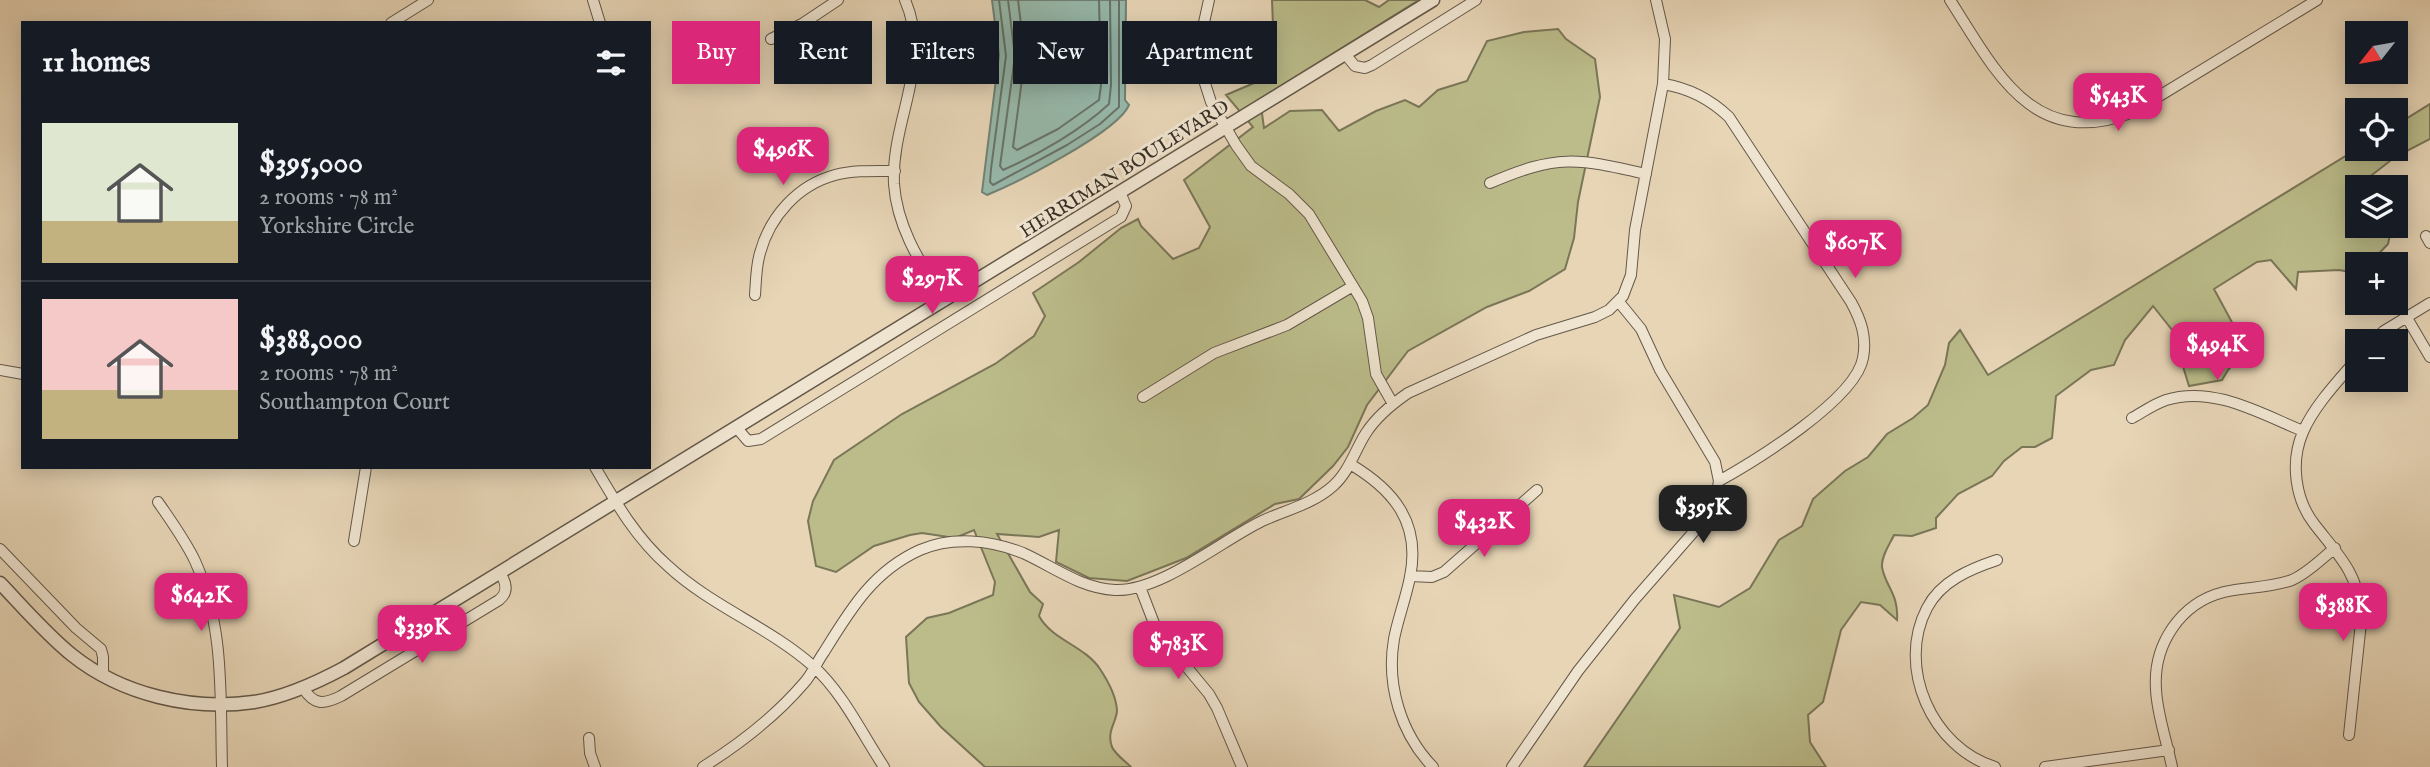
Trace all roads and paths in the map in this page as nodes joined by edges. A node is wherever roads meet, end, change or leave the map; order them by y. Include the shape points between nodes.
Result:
1 (428, 0) edge
2 (593, 0) edge
3 (838, 0) edge
4 (905, 0) edge
5 (1209, 0) edge
6 (1433, 0) edge
7 (1476, 0) edge
8 (1656, 0) edge
9 (1950, 0) edge
10 (2317, 0) edge
11 (394, 21) edge
12 (599, 21) edge
13 (771, 39) dead end
14 (1345, 54) junction
15 (1663, 84) junction
16 (1226, 128) junction
17 (894, 171) junction
18 (1646, 174) junction
19 (1490, 183) dead end
20 (1120, 192) junction
21 (1353, 286) junction
22 (755, 295) dead end
23 (944, 301) junction
24 (1619, 302) junction
25 (2430, 303) edge
26 (2407, 318) junction
27 (2388, 329) edge
28 (2430, 357) edge
29 (0, 370) edge
30 (21, 374) edge
31 (2345, 374) edge
32 (1143, 397) dead end
33 (1393, 404) junction
34 (2132, 418) dead end
35 (736, 428) junction
36 (2303, 431) junction
37 (1350, 464) junction
38 (366, 469) edge
39 (596, 469) edge
40 (1719, 481) junction
41 (1537, 490) dead end
42 (158, 502) dead end
43 (616, 502) junction
44 (354, 541) dead end
45 (2335, 548) junction
46 (0, 549) edge
47 (1997, 560) dead end
48 (500, 573) junction
49 (1410, 576) junction
50 (0, 583) edge
51 (1140, 587) junction
52 (814, 667) junction
53 (103, 675) junction
54 (303, 688) junction
55 (221, 703) junction
56 (2349, 735) dead end
57 (589, 738) dead end
58 (2169, 750) junction
59 (222, 767) edge
60 (595, 767) edge
61 (703, 767) edge
62 (884, 767) edge
63 (1242, 767) edge
64 (1433, 767) edge
65 (1512, 767) edge
66 (1995, 767) edge
67 (2045, 767) edge
68 (2172, 767) edge

1 - 11 street
2 - 12 street
3 - 13 street
4 - 17 street via 916,46
5 - 16 street via 1201,36 1202,74
6 - 14 street, HERRIMAN BOULEVARD
7 - 14 street via 1365,68 1355,66
8 - 15 street via 1665,39
9 - 10 street via 2013,92 2047,114 2085,122 2133,112
14 - 16 street, HERRIMAN BOULEVARD
15 - 18 street
15 - 40 street via 1689,90 1729,117 1851,302 1864,334 1862,364 1840,396 1752,463
16 - 20 street, HERRIMAN BOULEVARD
16 - 21 street via 1256,171 1304,207
17 - 22 street via 835,175 800,192 767,233
17 - 23 street via 897,205 907,237
18 - 19 street via 1586,161 1550,162
18 - 24 street via 1634,230 1631,275
20 - 23 street, HERRIMAN BOULEVARD
20 - 35 street via 1126,206 1121,217 761,439 748,441
21 - 32 street via 1287,325 1205,358
21 - 33 street via 1366,309 1376,374
23 - 35 street, HERRIMAN BOULEVARD
24 - 33 street via 1595,317 1536,335
24 - 40 street via 1641,329 1715,462
25 - 26 street
26 - 27 street
26 - 28 street
29 - 30 street
31 - 36 street
33 - 37 street via 1366,433
34 - 36 street via 2165,400 2196,395 2227,401
35 - 43 street, HERRIMAN BOULEVARD
36 - 45 street via 2296,457 2299,494 2312,522
37 - 49 street via 1377,481 1402,510 1410,534
37 - 51 street via 1339,480 1315,499 1263,521
38 - 44 street
39 - 43 street
40 - 65 street via 1704,520 1578,671
41 - 49 street via 1444,572 1432,577
42 - 55 street via 184,541 205,587 219,648
43 - 48 street, HERRIMAN BOULEVARD
43 - 52 street via 639,537 668,567
45 - 56 street via 2351,572 2362,613
45 - 58 street via 2290,580 2211,596 2175,624 2161,650 2155,678
46 - 53 street via 101,649
47 - 66 street via 1955,578 1938,593 1920,626 1914,662 1945,736 1966,754
48 - 54 street, HERRIMAN BOULEVARD
48 - 54 street via 505,582 503,597 341,696 317,703
49 - 64 street via 1394,641 1393,683 1402,719
50 - 53 street, HERRIMAN BOULEVARD via 54,639
51 - 52 street via 1116,590 1088,585 988,543 960,542 923,549 898,561 872,583
51 - 63 street via 1157,631 1213,701
52 - 61 street via 768,721
52 - 62 street via 836,692
53 - 55 street, HERRIMAN BOULEVARD via 168,699
54 - 55 street, HERRIMAN BOULEVARD via 255,701
55 - 59 street
57 - 60 street
58 - 67 street
58 - 68 street

